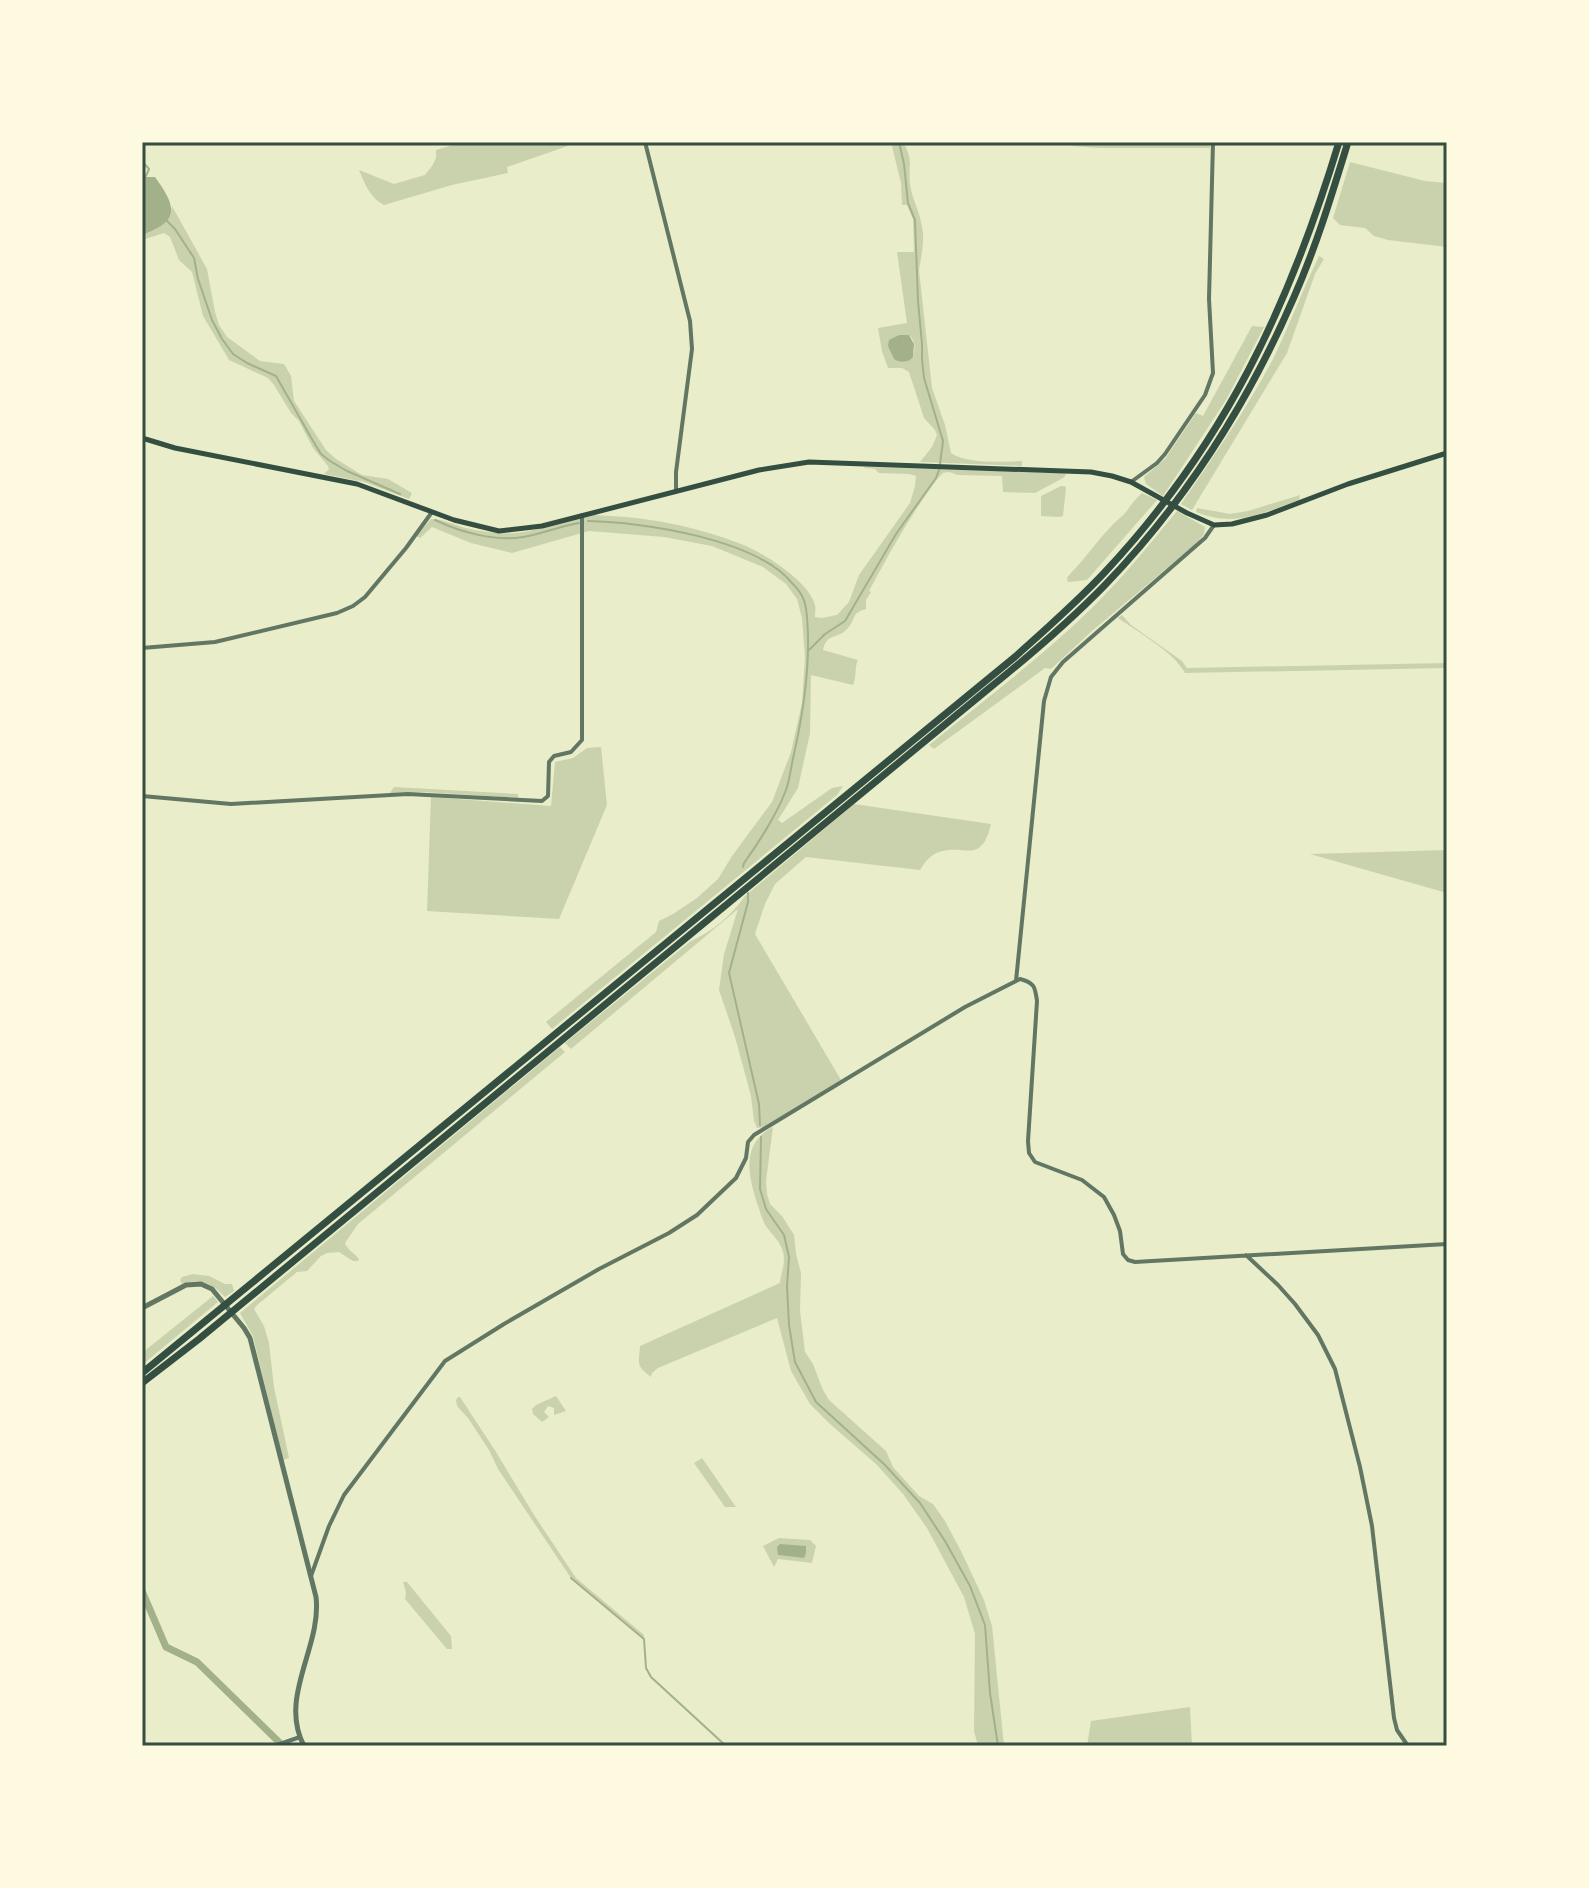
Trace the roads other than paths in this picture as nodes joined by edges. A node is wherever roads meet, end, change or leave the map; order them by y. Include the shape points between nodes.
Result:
1 (645, 142) edge
2 (1213, 142) edge
3 (1339, 142) edge
4 (1348, 142) edge
5 (142, 438) edge
6 (1447, 453) edge
7 (1131, 482) junction
8 (676, 491) junction
9 (432, 512) junction
10 (582, 515) junction
11 (1214, 525) junction
12 (142, 648) edge
13 (142, 796) edge
14 (1016, 982) junction
15 (1447, 1244) edge
16 (1246, 1255) junction
17 (142, 1308) edge
18 (142, 1373) edge
19 (142, 1383) edge
20 (311, 1576) junction
21 (300, 1737) junction
22 (277, 1745) edge
23 (263, 1746) edge
24 (304, 1746) edge
25 (1408, 1746) edge

1 - 8 street via 690,321 692,349
2 - 7 street via 1213,373 1205,395 1165,454
3 - 18 highway via 1294,275 1240,388 1170,495 1090,588 1016,656
4 - 19 highway via 1295,295 1248,392 1191,481 1107,583 987,690
5 - 9 main road via 357,484
6 - 11 main road via 1267,515
7 - 8 main road via 1091,472 809,462
7 - 11 main road
8 - 10 main road
9 - 10 main road via 499,531
9 - 12 street via 353,606 215,642
10 - 13 street via 582,740 549,762 548,796 542,801 408,794 231,804
11 - 14 street via 1051,677 1044,701
14 - 16 street via 1029,981 1037,1001 1028,1141 1035,1162 1082,1180 1104,1197 1128,1260
14 - 20 street via 965,1007 754,1135 736,1178 683,1225 445,1361 344,1495
15 - 16 street
16 - 25 street via 1295,1304 1335,1369 1372,1526 1394,1718
17 - 20 street via 189,1284 201,1284 212,1289 244,1328
20 - 21 street via 316,1621 296,1697
21 - 22 street
21 - 24 street
22 - 23 street

